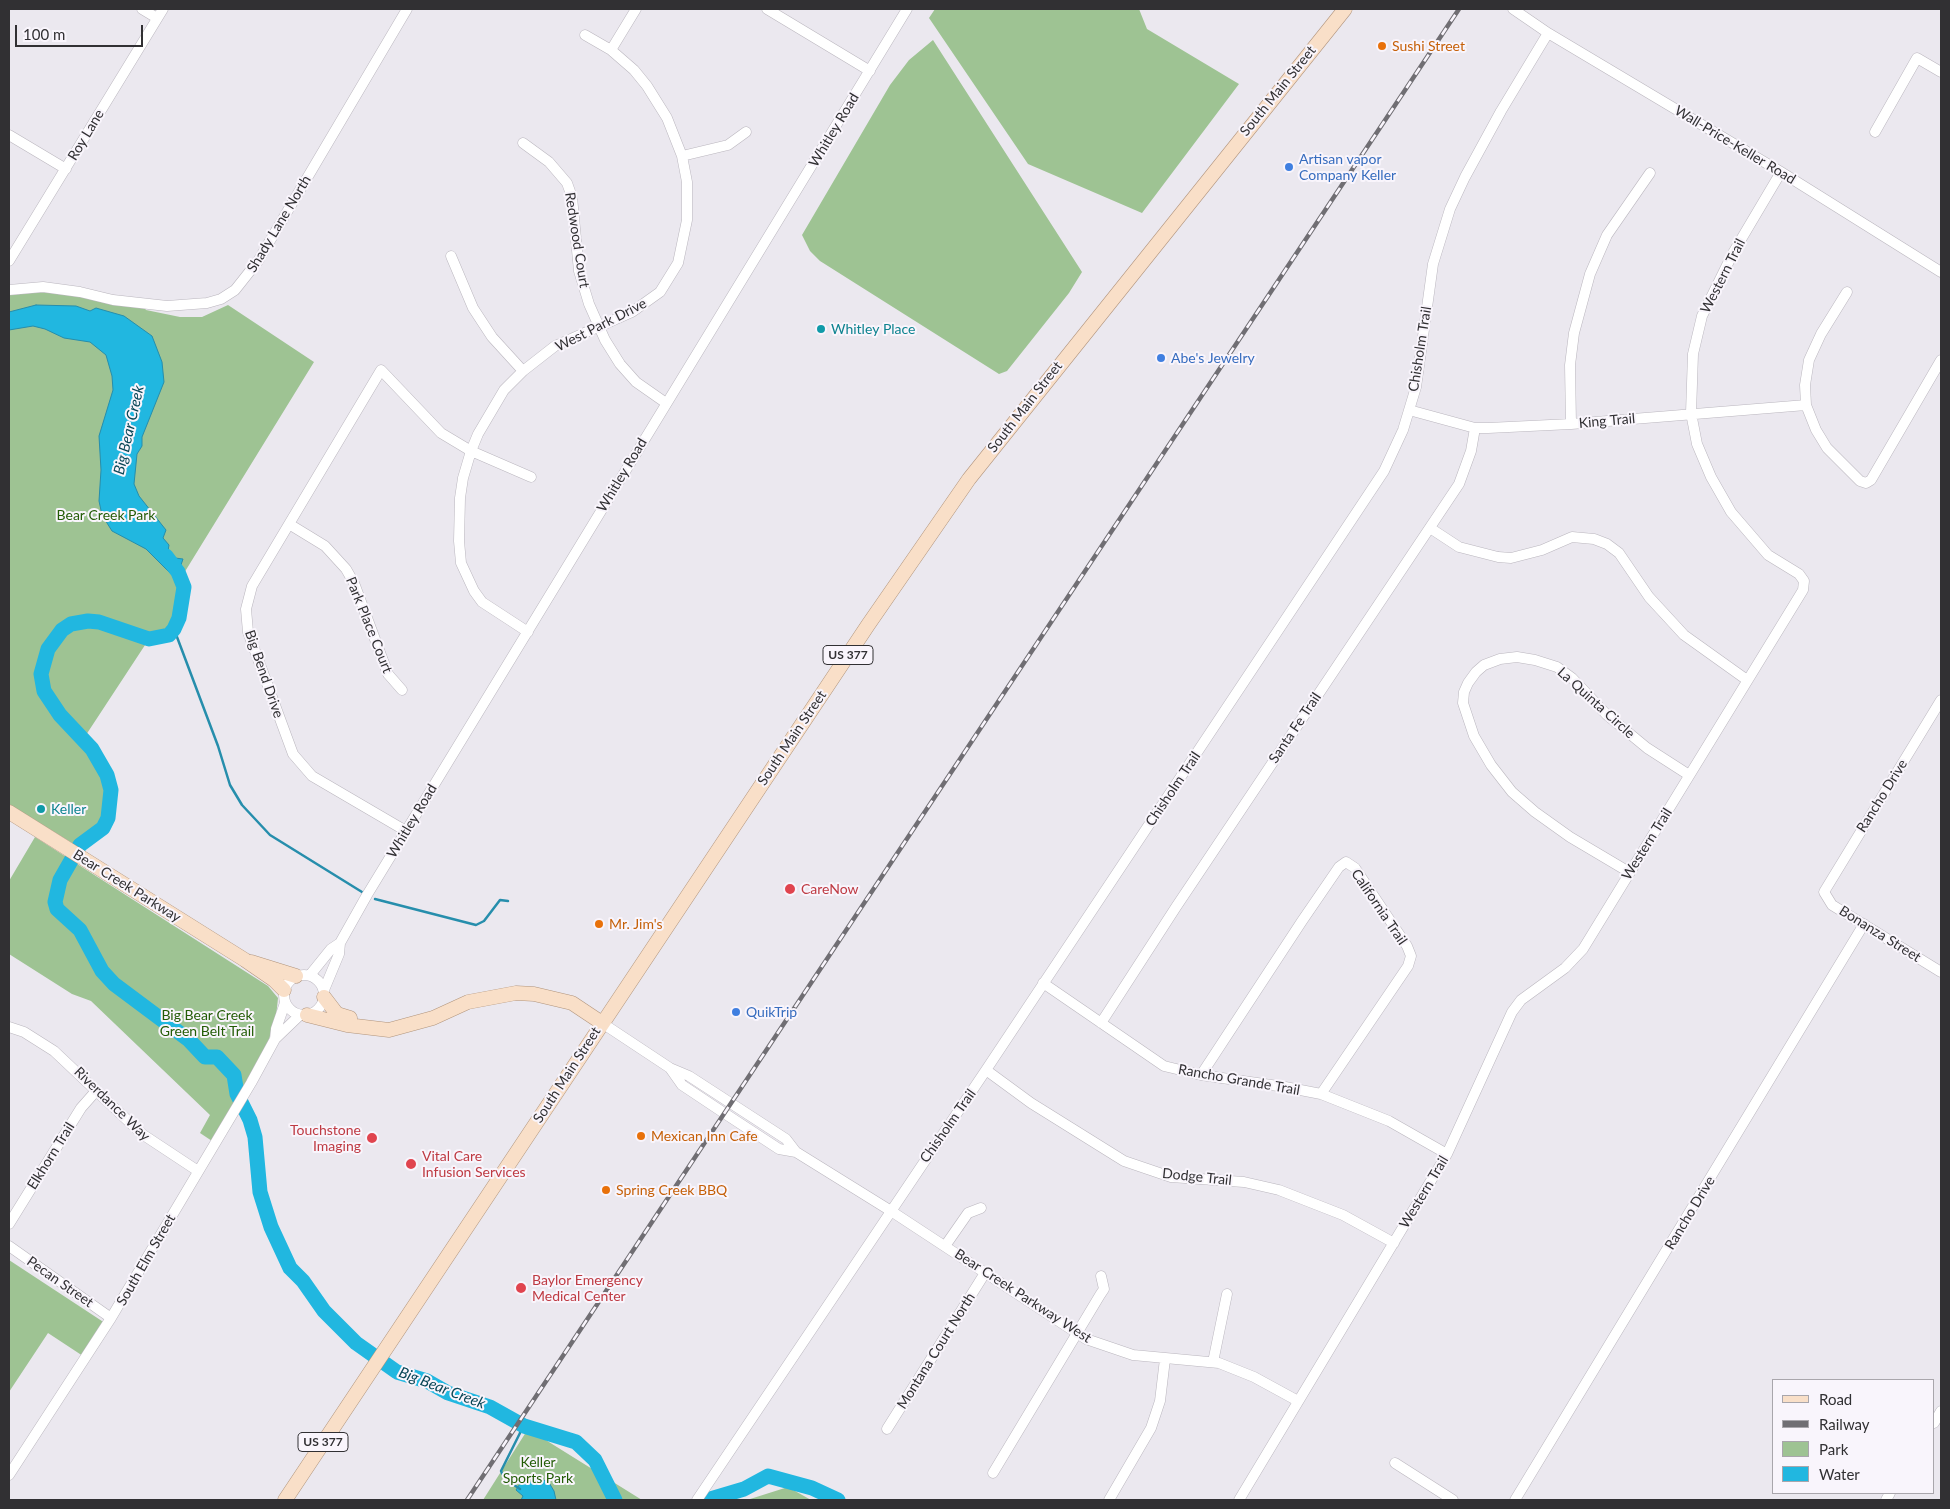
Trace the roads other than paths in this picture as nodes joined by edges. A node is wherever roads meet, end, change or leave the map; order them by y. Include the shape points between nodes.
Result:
1 (142, 9) edge
2 (163, 9) edge
3 (407, 9) edge
4 (636, 9) edge
5 (768, 9) edge
6 (906, 9) edge
7 (1345, 9) edge
8 (1504, 9) edge
9 (1513, 9) edge
10 (157, 18) junction
11 (1528, 20) junction
12 (1548, 33) junction
13 (585, 35) dead end
14 (611, 50) junction
15 (870, 71) junction
16 (1941, 72) edge
17 (746, 132) dead end
18 (1875, 132) dead end
19 (9, 135) edge
20 (523, 143) dead end
21 (682, 156) junction
22 (66, 169) junction
23 (1781, 172) junction
24 (1650, 173) dead end
25 (451, 256) dead end
26 (9, 261) edge
27 (1941, 272) edge
28 (9, 290) edge
29 (1847, 292) dead end
30 (599, 326) junction
31 (1941, 360) edge
32 (523, 372) junction
33 (666, 403) junction
34 (1806, 405) junction
35 (1409, 410) junction
36 (1691, 413) junction
37 (1571, 424) junction
38 (1475, 428) junction
39 (471, 451) junction
40 (531, 477) dead end
41 (289, 524) junction
42 (1430, 528) junction
43 (528, 632) junction
44 (1747, 680) junction
45 (402, 690) dead end
46 (1941, 700) edge
47 (1689, 775) junction
48 (9, 812) edge
49 (406, 831) junction
50 (1629, 872) junction
51 (1824, 892) joint
52 (1864, 924) junction
53 (340, 942) junction
54 (246, 960) junction
55 (1941, 972) edge
56 (303, 975) junction
57 (1043, 983) junction
58 (324, 993) junction
59 (284, 997) junction
60 (304, 1015) junction
61 (602, 1023) junction
62 (1102, 1024) junction
63 (400, 1026) junction
64 (9, 1027) edge
65 (275, 1039) junction
66 (986, 1070) junction
67 (1201, 1075) junction
68 (96, 1091) junction
69 (1320, 1094) junction
70 (1447, 1154) junction
71 (198, 1171) junction
72 (981, 1208) dead end
73 (891, 1211) junction
74 (9, 1224) edge
75 (1394, 1243) junction
76 (9, 1246) edge
77 (945, 1246) junction
78 (985, 1273) junction
79 (1100, 1276) dead end
80 (1227, 1294) dead end
81 (111, 1318) junction
82 (1077, 1334) junction
83 (1165, 1360) junction
84 (1213, 1362) junction
85 (1298, 1401) junction
86 (887, 1429) dead end
87 (1395, 1463) dead end
88 (993, 1473) dead end
89 (9, 1475) edge
90 (699, 1497) edge
91 (285, 1500) edge
92 (1109, 1500) edge
93 (1239, 1500) edge
94 (1453, 1500) edge
95 (1515, 1500) edge

1 - 10 street
2 - 10 street, Roy Lane
3 - 28 street, Shady Lane North via 258,261 235,290 207,303 167,306 43,287
4 - 14 street
5 - 15 street
6 - 15 street, Whitley Road
7 - 61 main road, South Main Street / US 377 via 969,478
8 - 11 street, Wall-Price-Keller Road
9 - 11 street, Wall-Price-Keller Road
10 - 22 street, Roy Lane
11 - 12 street, Wall-Price-Keller Road
12 - 23 street, Wall-Price-Keller Road
12 - 35 street, Chisholm Trail via 1502,108 1450,209 1434,264 1416,388
13 - 14 street, West Park Drive
14 - 21 street, West Park Drive via 647,86 667,118
15 - 33 street, Whitley Road
16 - 18 street via 1917,58
17 - 21 street via 728,145
19 - 22 street
20 - 30 street, Redwood Court via 549,162 567,183 572,197 580,271
21 - 30 street, West Park Drive via 688,202 678,263 666,285 648,302
22 - 26 street, Roy Lane
23 - 27 street, Wall-Price-Keller Road
23 - 36 street, Western Trail via 1733,253 1702,316 1693,354
24 - 37 street via 1607,235 1588,282 1574,333 1570,365
25 - 32 street via 473,308 492,337
29 - 34 street via 1820,334 1809,360
30 - 32 street, West Park Drive via 555,346
30 - 33 street, Redwood Court via 620,364 636,382
31 - 34 street via 1871,480 1866,483 1827,448
32 - 39 street, West Park Drive via 504,390
33 - 43 street, Whitley Road
34 - 36 street, King Trail
35 - 38 street, King Trail
35 - 57 street, Chisholm Trail via 1375,486
36 - 37 street, King Trail
36 - 44 street, Western Trail via 1697,444 1731,512 1768,555 1799,574 1804,581 1803,590
37 - 38 street, King Trail
38 - 42 street, Santa Fe Trail via 1459,484
39 - 40 street
39 - 41 street, Big Bend Drive via 441,433 381,370
39 - 43 street, West Park Drive via 462,478 460,498 461,563 482,602
41 - 45 street, Park Place Court via 325,546 346,569 388,674
41 - 49 street, Big Bend Drive via 254,581 246,616 250,641 288,742 299,762 312,776
42 - 44 street via 1459,547 1498,557 1511,558 1542,550 1572,537 1607,544 1619,553 1649,596 1684,635
42 - 62 street, Santa Fe Trail
43 - 49 street, Whitley Road
44 - 47 street, Western Trail
46 - 51 street, Rancho Drive
47 - 50 street, Western Trail
47 - 50 street, La Quinta Circle via 1620,726 1557,667 1535,660 1500,659 1484,665 1468,683 1462,703 1474,736 1512,792 1570,837
48 - 54 main road, Bear Creek Parkway
49 - 53 street, Whitley Road
50 - 70 street, Western Trail via 1579,955 1521,1000 1512,1012
51 - 52 street, Bonanza Street via 1832,905
52 - 55 street, Bonanza Street
52 - 95 street, Rancho Drive
53 - 56 street, Whitley Road
53 - 58 street, Whitley Road
54 - 56 main road, Bear Creek Parkway
54 - 59 main road, Bear Creek Parkway via 274,980
56 - 58 street via 321,983
56 - 59 street via 290,979
57 - 62 street, Rancho Grande Trail
57 - 66 street, Chisholm Trail
58 - 60 street via 318,1009
58 - 63 main road via 337,1014 357,1021
59 - 60 street via 289,1009
59 - 65 street, South Elm Street
60 - 63 main road via 374,1030
60 - 65 street, South Elm Street
61 - 63 main road via 572,1003 516,993 468,1002 433,1018
61 - 73 street, Bear Creek Parkway West via 786,1139 796,1152
61 - 91 main road, South Main Street / US 377
62 - 67 street, Rancho Grande Trail via 1164,1066
64 - 68 street, Riverdance Way via 24,1032 54,1051
65 - 71 street, South Elm Street
66 - 73 street, Chisholm Trail
66 - 75 street, Dodge Trail via 1030,1103 1124,1161 1170,1177 1244,1182 1279,1190 1343,1215
67 - 69 street, Rancho Grande Trail
67 - 69 street, California Trail via 1302,921 1346,862 1355,868 1411,956 1408,966
68 - 71 street, Riverdance Way via 146,1138
68 - 74 street, Elkhorn Trail via 81,1108
69 - 70 street, Rancho Grande Trail via 1389,1121
70 - 75 street, Western Trail
71 - 81 street, South Elm Street
72 - 77 street via 968,1213
73 - 77 street, Bear Creek Parkway West
73 - 90 street, Chisholm Trail
75 - 85 street, Western Trail
76 - 81 street, Pecan Street
77 - 78 street, Bear Creek Parkway West
78 - 82 street, Bear Creek Parkway West
78 - 86 street, Montana Court North
79 - 82 street via 1104,1289
80 - 84 street
81 - 89 street, South Elm Street
82 - 83 street, Bear Creek Parkway West via 1133,1355
82 - 88 street
83 - 84 street, Bear Creek Parkway West
83 - 92 street via 1160,1400 1151,1428
84 - 85 street, Bear Creek Parkway West via 1254,1377
85 - 93 street, Western Trail
87 - 94 street

